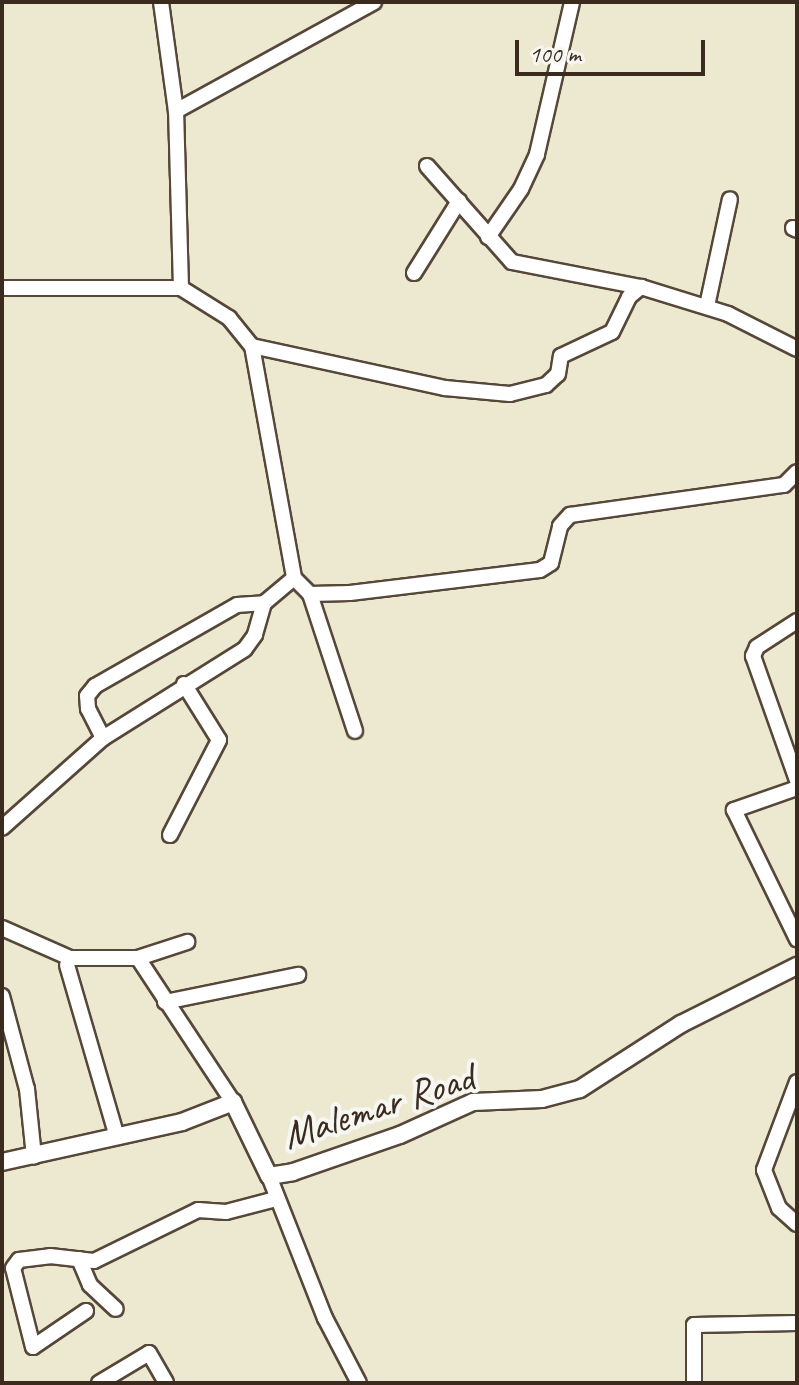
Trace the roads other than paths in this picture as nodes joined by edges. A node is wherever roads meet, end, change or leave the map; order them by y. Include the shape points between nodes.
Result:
1 (161, 2) edge
2 (374, 2) edge
3 (569, 3) edge
4 (176, 111) junction
5 (427, 166) dead end
6 (730, 199) dead end
7 (459, 201) junction
8 (488, 237) junction
9 (414, 273) dead end
10 (641, 287) junction
11 (2, 288) edge
12 (181, 288) junction
13 (707, 306) junction
14 (252, 346) junction
15 (797, 349) edge
16 (797, 472) edge
17 (294, 578) junction
18 (310, 594) junction
19 (264, 603) junction
20 (797, 621) edge
21 (184, 684) junction
22 (355, 731) dead end
23 (103, 738) junction
24 (797, 780) edge
25 (797, 788) edge
26 (2, 828) edge
27 (170, 835) dead end
28 (2, 928) edge
29 (797, 939) edge
30 (187, 942) dead end
31 (138, 958) junction
32 (67, 965) dead end
33 (797, 966) edge
34 (298, 975) dead end
35 (2, 996) edge
36 (165, 1002) junction
37 (797, 1082) edge
38 (233, 1102) junction
39 (117, 1137) junction
40 (34, 1157) junction
41 (2, 1162) edge
42 (269, 1176) junction
43 (276, 1199) junction
44 (797, 1224) edge
45 (79, 1259) junction
46 (19, 1260) junction
47 (2, 1263) edge
48 (116, 1309) dead end
49 (86, 1311) dead end
50 (797, 1323) edge
51 (99, 1383) edge
52 (166, 1383) edge
53 (359, 1383) edge
54 (694, 1383) edge

1 - 4 street
2 - 4 street
3 - 8 street via 537,154 521,189
4 - 12 street
5 - 7 street
6 - 13 street
7 - 8 street
7 - 9 street
8 - 10 street via 524,269
10 - 13 street
10 - 14 street via 629,297 612,332 561,356 558,374 546,385 510,394 445,388
11 - 12 street
12 - 14 street via 229,318
13 - 15 street
14 - 17 street
16 - 18 street via 784,485 570,515 560,526 551,563 540,570
17 - 18 street
17 - 19 street
18 - 22 street
19 - 21 street via 245,649
19 - 23 street via 237,605 95,686 87,696 88,709
20 - 24 street via 757,647 753,656
21 - 23 street
21 - 27 street via 219,740
23 - 26 street
25 - 29 street via 734,810
28 - 31 street via 70,958
30 - 31 street
31 - 36 street
32 - 39 street
33 - 42 street, Malemar Road via 681,1024 580,1089 542,1099 473,1102 320,1165
34 - 36 street
35 - 40 street via 27,1089
36 - 38 street
37 - 44 street via 764,1170 779,1208
38 - 39 street, Malemar Road via 182,1122
38 - 42 street, Malemar Road
39 - 40 street, Malemar Road
40 - 41 street, Malemar Road
42 - 43 street
43 - 45 street via 226,1212 198,1210 94,1261
43 - 53 street via 325,1318
45 - 46 street
45 - 48 street via 90,1285
46 - 47 street
46 - 49 street via 13,1268 17,1293 33,1347
50 - 54 street via 694,1325
51 - 52 street via 149,1353

